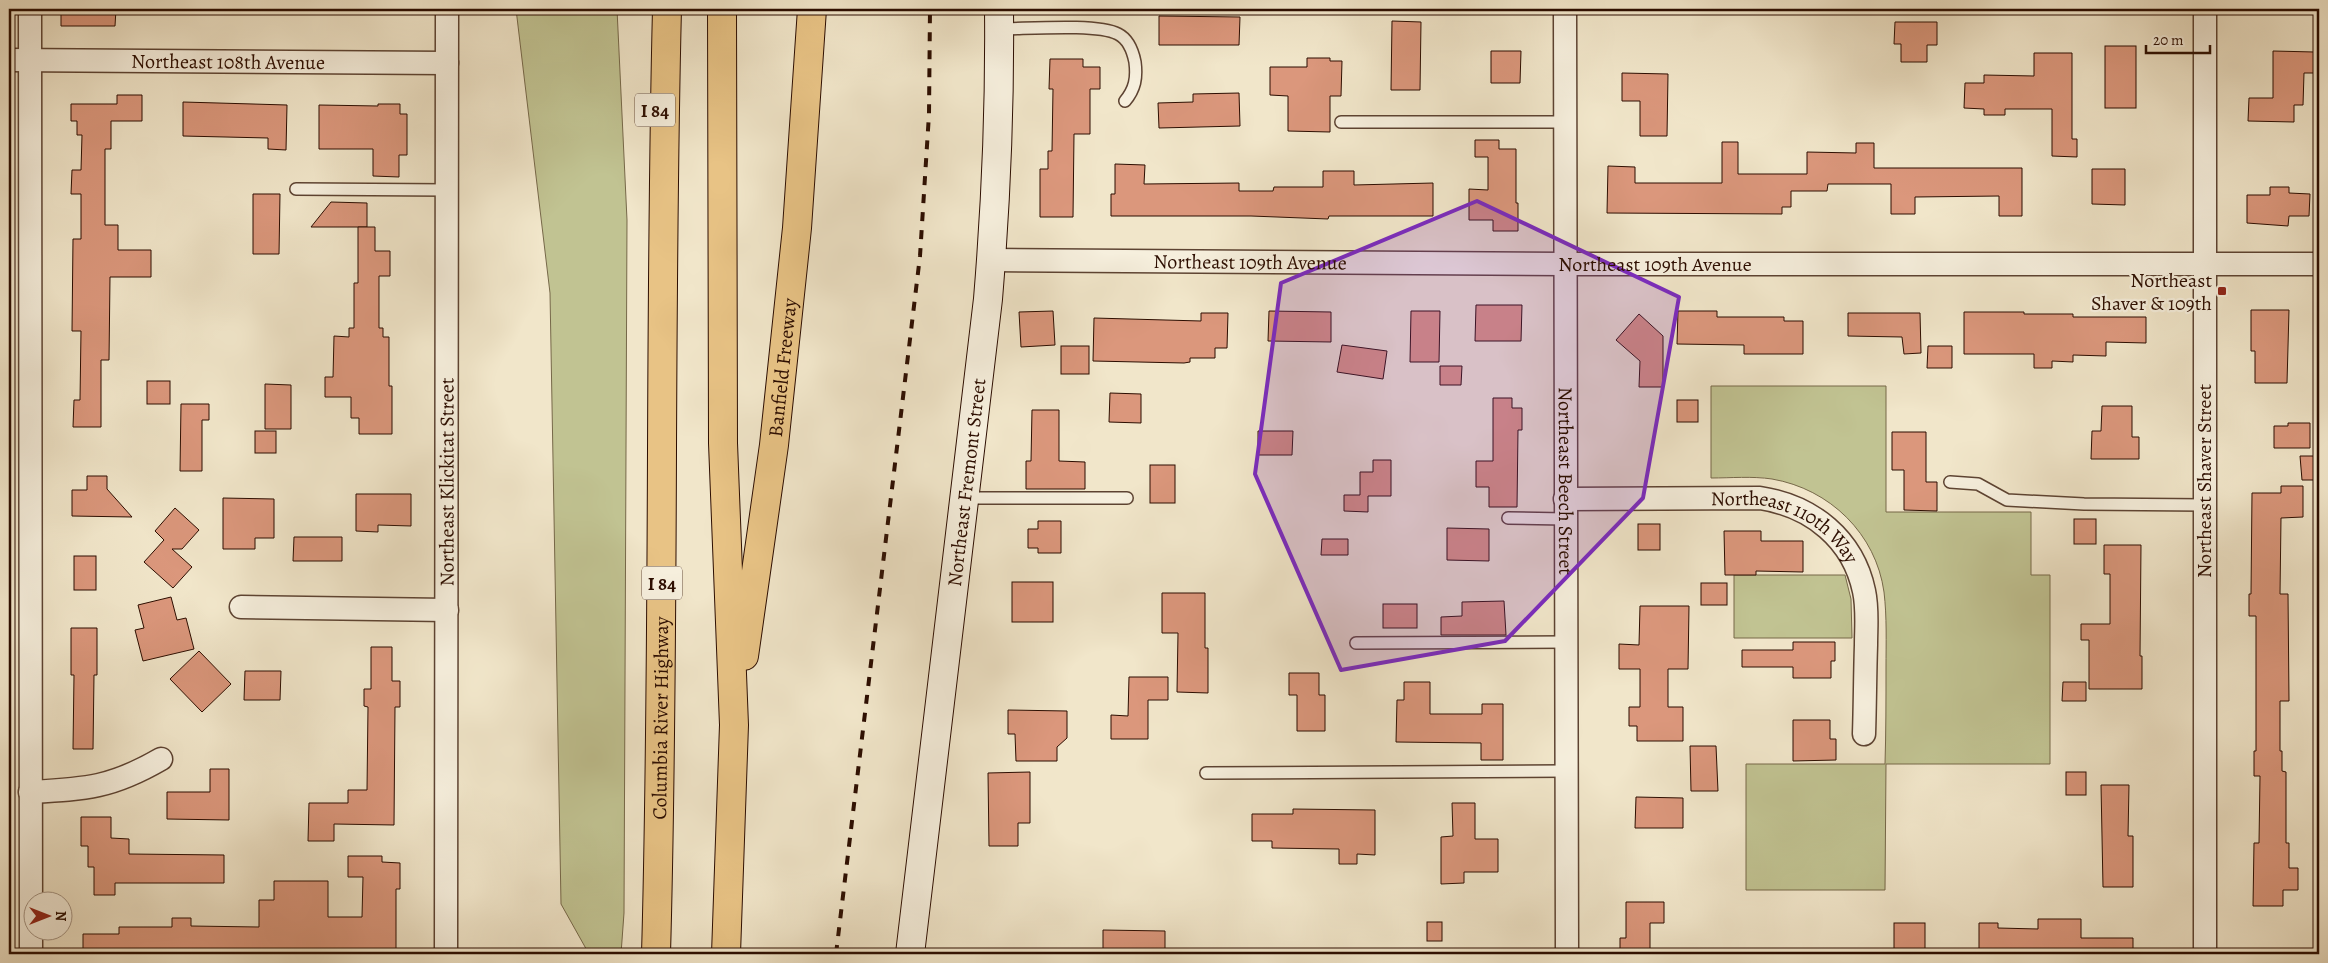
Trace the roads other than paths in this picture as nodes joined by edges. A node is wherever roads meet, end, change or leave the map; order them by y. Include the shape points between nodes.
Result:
1 (30, 9) edge
2 (446, 9) edge
3 (647, 9) edge
4 (667, 9) edge
5 (722, 9) edge
6 (812, 9) edge
7 (1565, 9) edge
8 (2205, 9) edge
9 (999, 19) edge
10 (19, 60) edge
11 (446, 63) junction
12 (1124, 101) dead end
13 (1341, 122) dead end
14 (1565, 122) junction
15 (296, 190) dead end
16 (446, 190) junction
17 (662, 212) junction
18 (991, 260) junction
19 (1565, 264) junction
20 (2203, 264) junction
21 (2319, 264) edge
22 (1950, 482) dead end
23 (964, 498) junction
24 (1127, 498) dead end
25 (2204, 505) junction
26 (1565, 509) junction
27 (1508, 518) dead end
28 (241, 607) dead end
29 (446, 610) junction
30 (1356, 642) dead end
31 (1566, 642) junction
32 (734, 725) junction
33 (1864, 734) dead end
34 (161, 759) dead end
35 (1566, 772) junction
36 (1206, 773) dead end
37 (30, 792) junction
38 (30, 954) edge
39 (446, 954) edge
40 (656, 954) edge
41 (726, 954) edge
42 (910, 954) edge
43 (1567, 954) edge
44 (2205, 954) edge

1 - 10 street
2 - 11 street, Northeast Klickitat Street
3 - 17 highway, I 84
4 - 17 highway
5 - 32 highway via 722,443
6 - 32 highway, Banfield Freeway via 797,228 775,435
7 - 14 street, Northeast Beech Street
8 - 20 street, Northeast Shaver Street
9 - 12 lane via 1104,28 1120,35 1133,51 1136,74 1133,90
9 - 18 main road, Northeast Fremont Street via 999,107
10 - 11 street, Northeast 108th Avenue
10 - 37 street
11 - 16 street, Northeast Klickitat Street
13 - 14 lane
14 - 19 street, Northeast Beech Street
15 - 16 lane
16 - 29 street, Northeast Klickitat Street
17 - 40 highway, Columbia River Highway / I 84 via 660,794
18 - 19 street, Northeast 109th Avenue
18 - 23 main road, Northeast Fremont Street
19 - 20 street, Northeast 109th Avenue
19 - 26 street, Northeast Beech Street
20 - 21 street, Northeast 109th Avenue
20 - 25 street, Northeast Shaver Street
22 - 25 lane via 1978,484 2007,500
23 - 24 lane
23 - 42 main road, Northeast Fremont Street
25 - 44 street, Northeast Shaver Street
26 - 27 lane
26 - 31 street, Northeast Beech Street
26 - 33 street, Northeast 110th Way via 1760,498 1790,505 1825,525 1850,555 1865,593
28 - 29 street
29 - 39 street, Northeast Klickitat Street
30 - 31 lane
31 - 35 street, Northeast Beech Street
32 - 41 highway
34 - 37 street via 134,775 106,785
35 - 36 lane
35 - 43 street, Northeast Beech Street
37 - 38 street

